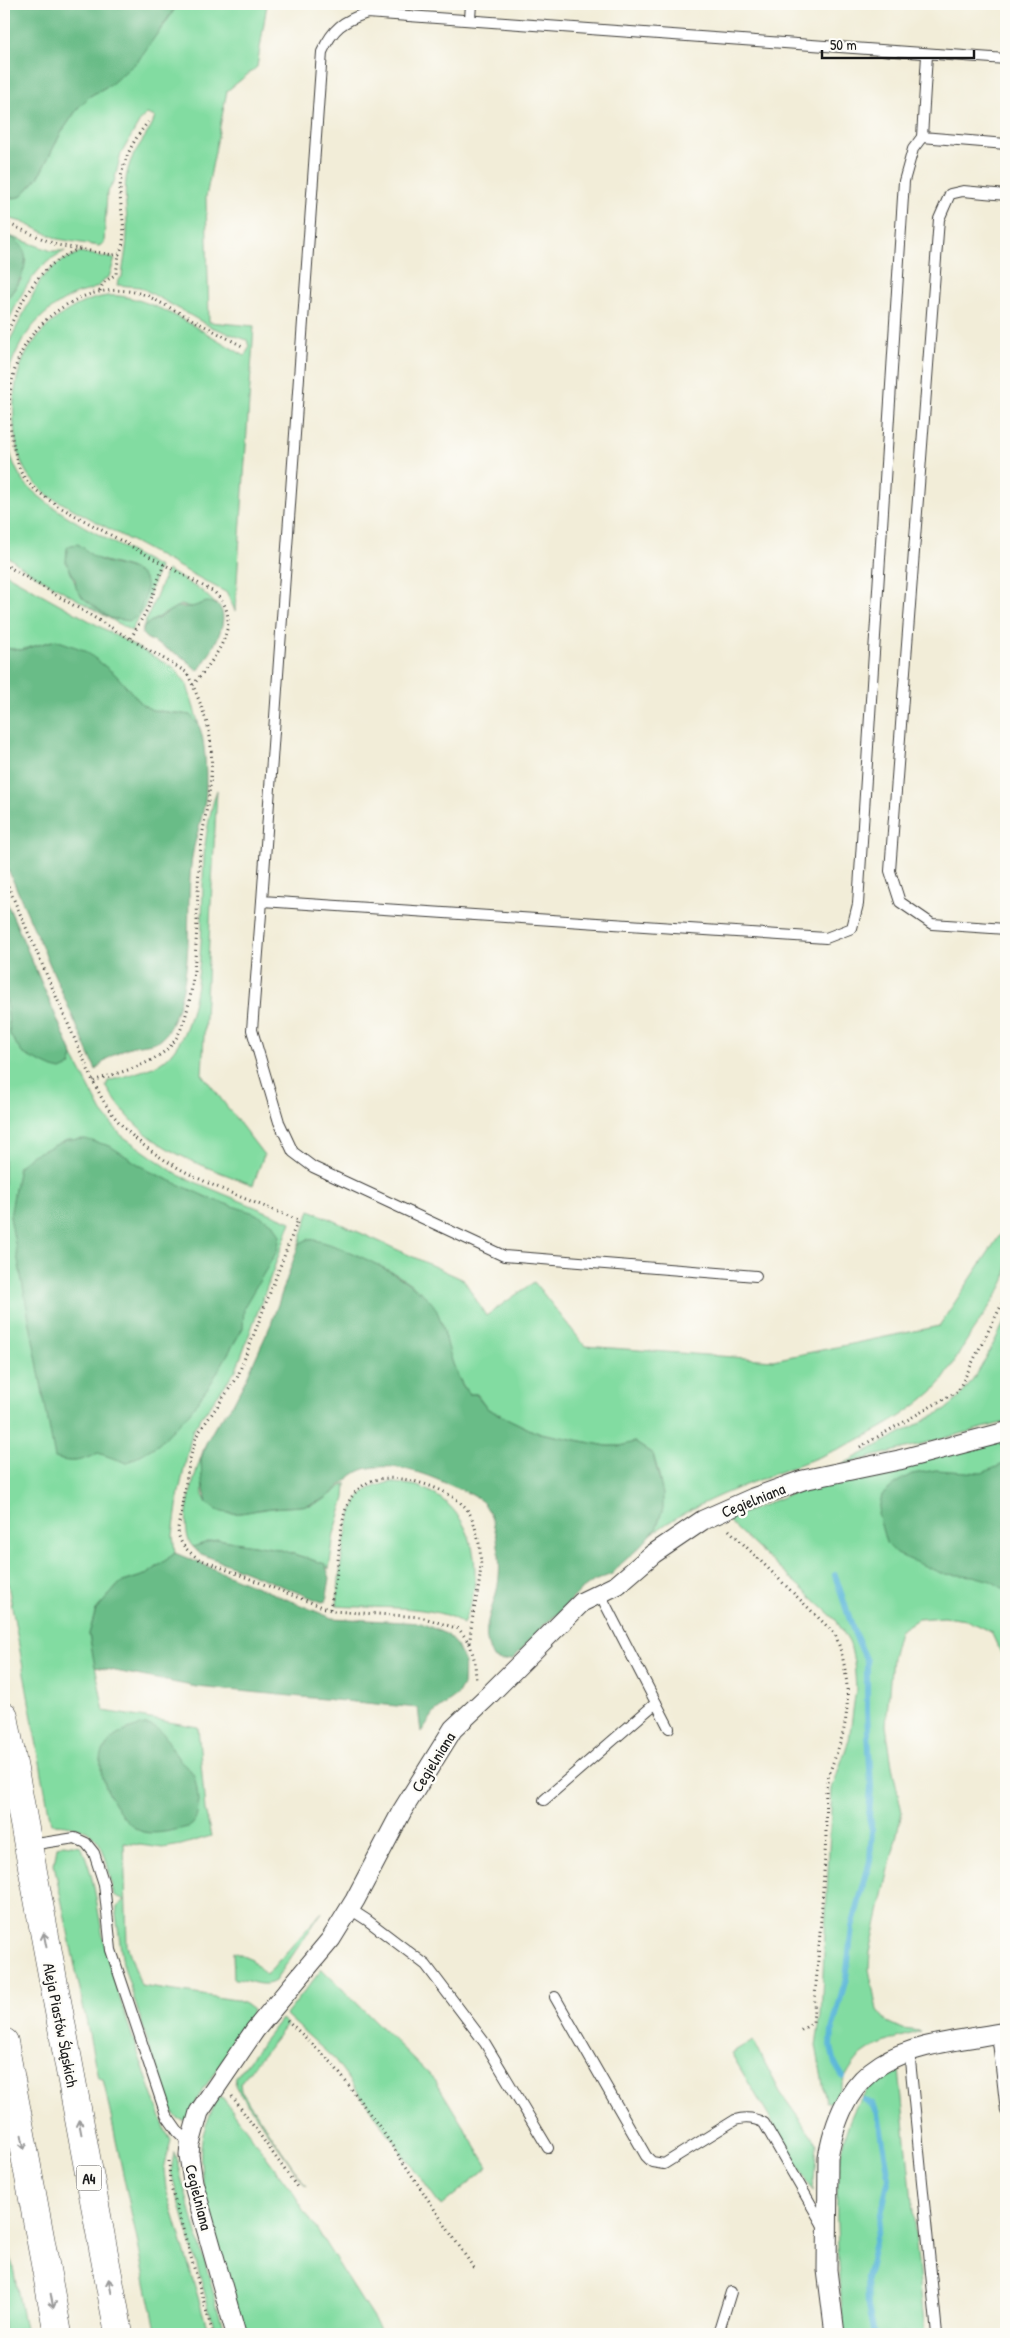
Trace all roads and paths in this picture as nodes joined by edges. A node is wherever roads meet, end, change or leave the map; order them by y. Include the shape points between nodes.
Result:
1 (471, 4) edge
2 (470, 19) junction
3 (927, 55) junction
4 (1006, 59) edge
5 (148, 122) dead end
6 (922, 137) junction
7 (1006, 144) edge
8 (1006, 195) edge
9 (4, 224) edge
10 (79, 249) junction
11 (119, 254) junction
12 (100, 291) junction
13 (4, 339) edge
14 (244, 348) dead end
15 (4, 564) edge
16 (164, 564) junction
17 (131, 638) junction
18 (193, 685) junction
19 (4, 877) edge
20 (262, 901) junction
21 (1006, 929) edge
22 (94, 1081) junction
23 (756, 1276) dead end
24 (1006, 1296) edge
25 (1006, 1432) edge
26 (855, 1450) dead end
27 (714, 1515) junction
28 (600, 1594) junction
29 (330, 1609) junction
30 (470, 1644) junction
31 (656, 1703) junction
32 (478, 1705) junction
33 (4, 1716) edge
34 (669, 1728) dead end
35 (544, 1800) dead end
36 (27, 1845) junction
37 (350, 1909) junction
38 (555, 1996) dead end
39 (274, 2008) junction
40 (800, 2031) dead end
41 (1002, 2033) edge
42 (4, 2042) edge
43 (909, 2050) junction
44 (220, 2079) junction
45 (1006, 2111) edge
46 (190, 2144) junction
47 (548, 2148) dead end
48 (297, 2187) dead end
49 (826, 2232) junction
50 (475, 2270) dead end
51 (731, 2292) dead end
52 (58, 2334) edge
53 (119, 2334) edge
54 (236, 2334) edge
55 (718, 2334) edge
56 (835, 2334) edge
57 (937, 2334) edge

1 - 2 lane
2 - 3 lane
2 - 20 lane via 367,13 347,20 330,35 322,52
3 - 4 lane
3 - 6 lane
5 - 11 path via 127,154 122,171 120,193 124,238
6 - 7 lane
6 - 20 lane via 912,149 904,181 858,904 852,928 826,938
8 - 21 lane via 963,191 950,194 939,219 890,871 900,902 932,924
9 - 10 path via 57,245
10 - 11 path
10 - 13 path via 66,254 38,276
11 - 12 path via 116,274 103,283
12 - 14 path via 131,290 146,295
12 - 16 path via 77,297 42,321 27,337 10,374 6,395 8,437 20,472 43,496
15 - 17 path
16 - 17 path via 148,608
16 - 18 path via 214,592 225,601 228,610 224,642
17 - 18 path via 177,665 186,672
18 - 22 path via 209,730 212,782 199,856 190,998 178,1035 166,1050 152,1060
19 - 22 path
20 - 23 lane via 252,1030 279,1122 293,1152 313,1167 504,1256
22 - 29 path via 108,1108 122,1125 175,1167 298,1220 247,1356 225,1396 197,1435 178,1537 188,1552 199,1559
24 - 26 path via 958,1391
25 - 27 street, Cegielniana via 900,1460 803,1480
27 - 28 street, Cegielniana via 652,1554 617,1585
27 - 40 path via 834,1634 846,1673 845,1718 826,1793 826,1835 812,2022
28 - 31 lane
28 - 32 street, Cegielniana via 582,1602
29 - 30 path via 437,1620 459,1629
29 - 30 path via 339,1538 350,1499 372,1480 384,1478 416,1482 464,1505 476,1530 482,1569 470,1624
30 - 32 path via 475,1662
31 - 34 lane
31 - 35 lane
32 - 37 street, Cegielniana via 453,1729 402,1811
33 - 36 highway, Aleja Piastów Śląskich / A4
36 - 46 lane via 75,1838 94,1852 104,1884 111,1950 126,1999 166,2115
53 -> 36 highway, Aleja Piastów Śląskich / A4
37 - 39 street, Cegielniana via 331,1939
37 - 47 lane via 426,1965 485,2043
38 - 49 lane via 652,2162 664,2164 735,2120 759,2120 764,2123
39 - 44 street, Cegielniana
39 - 50 path via 332,2063 379,2126
41 - 43 street
41 - 45 lane
42 -> 52 highway
43 - 49 street via 894,2055 869,2072 847,2098 831,2139 828,2157
43 - 57 lane
44 - 46 street, Cegielniana via 199,2112
44 - 48 path
46 - 54 street, Cegielniana via 193,2182
49 - 56 street via 826,2270
51 - 55 lane

